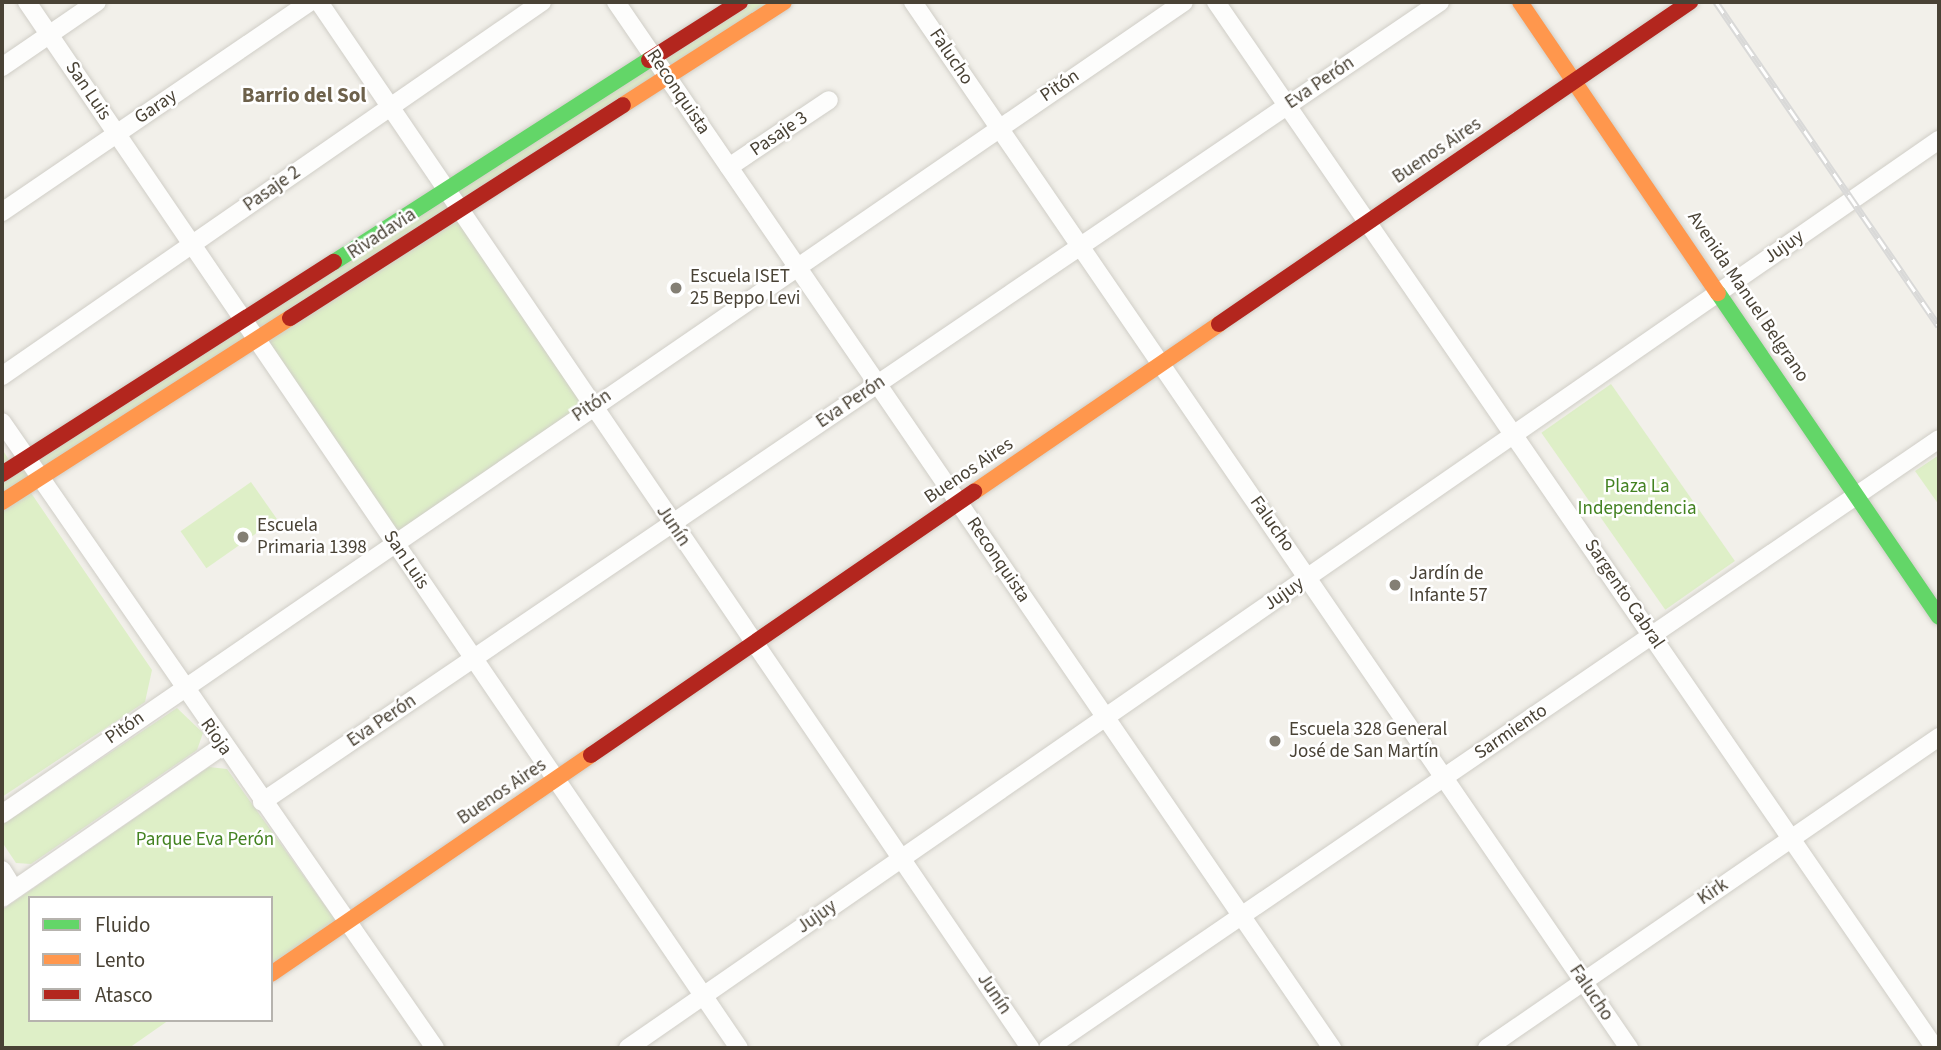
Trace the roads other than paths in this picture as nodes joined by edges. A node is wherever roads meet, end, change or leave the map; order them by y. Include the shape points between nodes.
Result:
1 (27, 2) edge
2 (97, 2) edge
3 (310, 2) edge
4 (319, 2) edge
5 (542, 2) edge
6 (617, 2) edge
7 (740, 2) edge
8 (784, 2) edge
9 (913, 2) edge
10 (1184, 2) edge
11 (1216, 2) edge
12 (1440, 2) edge
13 (1520, 2) edge
14 (1690, 2) edge
15 (49, 34) junction
16 (654, 57) junction
17 (2, 67) edge
18 (667, 76) junction
19 (1575, 81) junction
20 (829, 100) dead end
21 (1287, 105) junction
22 (390, 107) junction
23 (999, 128) junction
24 (117, 134) junction
25 (1939, 140) edge
26 (729, 167) junction
27 (446, 190) junction
28 (459, 209) junction
29 (2, 212) edge
30 (1368, 223) junction
31 (192, 244) junction
32 (1080, 246) junction
33 (797, 265) junction
34 (1720, 291) junction
35 (243, 320) junction
36 (256, 339) junction
37 (1162, 365) junction
38 (2, 376) edge
39 (877, 384) junction
40 (592, 406) junction
41 (2, 422) edge
42 (1516, 433) junction
43 (1939, 439) edge
44 (27, 458) junction
45 (2, 474) edge
46 (40, 478) junction
47 (1857, 496) junction
48 (2, 502) edge
49 (960, 504) junction
50 (671, 524) junction
51 (394, 542) junction
52 (1309, 576) junction
53 (1939, 617) edge
54 (1652, 636) junction
55 (753, 646) junction
56 (473, 659) junction
57 (183, 689) junction
58 (1106, 717) junction
59 (1939, 737) edge
60 (222, 746) junction
61 (1444, 778) junction
62 (556, 781) junction
63 (262, 802) junction
64 (2, 814) edge
65 (1791, 839) junction
66 (902, 858) junction
67 (2, 870) edge
68 (8, 893) edge
69 (1242, 916) junction
70 (349, 923) junction
71 (273, 973) edge
72 (1583, 981) junction
73 (704, 995) junction
74 (1933, 1045) edge
75 (435, 1048) edge
76 (628, 1048) edge
77 (739, 1048) edge
78 (1030, 1048) edge
79 (1048, 1048) edge
80 (1332, 1048) edge
81 (1487, 1048) edge
82 (1629, 1048) edge

1 - 15 street, San Luis
2 - 15 street
3 - 24 street, Garay
4 - 22 street, Junín
5 - 22 street, Pasaje 2
6 - 16 street, Reconquista
7 - 16 street, Rivadavia
8 - 18 street, Rivadavia
9 - 23 street, Falucho
10 - 23 street, Pitón
11 - 21 street, Sargento Cabral
12 - 21 street, Eva Perón
13 - 19 street, Avenida Manuel Belgrano
14 - 19 street, Buenos Aires
15 - 17 street
15 - 24 street, San Luis
16 - 18 street, Reconquista
16 - 27 street, Rivadavia
18 - 26 street, Reconquista
18 - 28 street, Rivadavia
19 - 30 street, Buenos Aires
19 - 34 street, Avenida Manuel Belgrano
20 - 26 street, Pasaje 3
21 - 30 street, Sargento Cabral
21 - 32 street, Eva Perón
22 - 27 street, Junín
22 - 31 street, Pasaje 2
23 - 32 street, Falucho
23 - 33 street, Pitón
24 - 29 street, Garay
24 - 31 street, San Luis
25 - 34 street, Jujuy
26 - 33 street, Reconquista
27 - 28 street, Junín
27 - 35 street, Rivadavia
28 - 36 street, Rivadavia
28 - 40 street, Junín
30 - 37 street, Buenos Aires
30 - 42 street, Sargento Cabral
31 - 35 street, San Luis
31 - 38 street, Pasaje 2
32 - 37 street, Falucho
32 - 39 street, Eva Perón
33 - 39 street, Reconquista
33 - 40 street, Pitón
34 - 42 street, Jujuy
34 - 47 street, Avenida Manuel Belgrano
35 - 36 street, San Luis
35 - 44 street, Rivadavia
36 - 46 street, Rivadavia
36 - 51 street, San Luis
37 - 49 street, Buenos Aires
37 - 52 street, Falucho
39 - 49 street, Reconquista
39 - 50 street, Eva Perón
40 - 50 street, Junín
40 - 51 street, Pitón
41 - 44 street, Rioja
42 - 52 street, Jujuy
42 - 54 street, Sargento Cabral
43 - 47 street, Sarmiento
44 - 45 street, Rivadavia
44 - 46 street, Rioja
46 - 48 street, Rivadavia
46 - 57 street, Rioja
47 - 53 street, Avenida Manuel Belgrano
47 - 54 street, Sarmiento
49 - 55 street, Buenos Aires
49 - 58 street, Reconquista
50 - 55 street, Junín
50 - 56 street, Eva Perón
51 - 56 street, San Luis
51 - 57 street, Pitón
52 - 58 street, Jujuy
52 - 61 street, Falucho
54 - 61 street, Sarmiento
54 - 65 street, Sargento Cabral
55 - 62 street, Buenos Aires
55 - 66 street, Junín
56 - 62 street, San Luis
56 - 63 street, Eva Perón
57 - 60 street, Rioja
57 - 64 street, Pitón
58 - 66 street, Jujuy
58 - 69 street, Reconquista
59 - 65 street, Kirk
60 - 63 street, Rioja
60 - 68 street
61 - 69 street, Sarmiento
61 - 72 street, Falucho
62 - 70 street, Buenos Aires
62 - 73 street, San Luis
63 - 70 street, Rioja
65 - 72 street, Kirk
65 - 74 street, Sargento Cabral
66 - 73 street, Jujuy
66 - 78 street, Junín
67 - 68 street
69 - 79 street, Sarmiento
69 - 80 street, Reconquista
70 - 71 street, Buenos Aires
70 - 75 street, Rioja
72 - 81 street, Kirk
72 - 82 street, Falucho
73 - 76 street, Jujuy
73 - 77 street, San Luis

